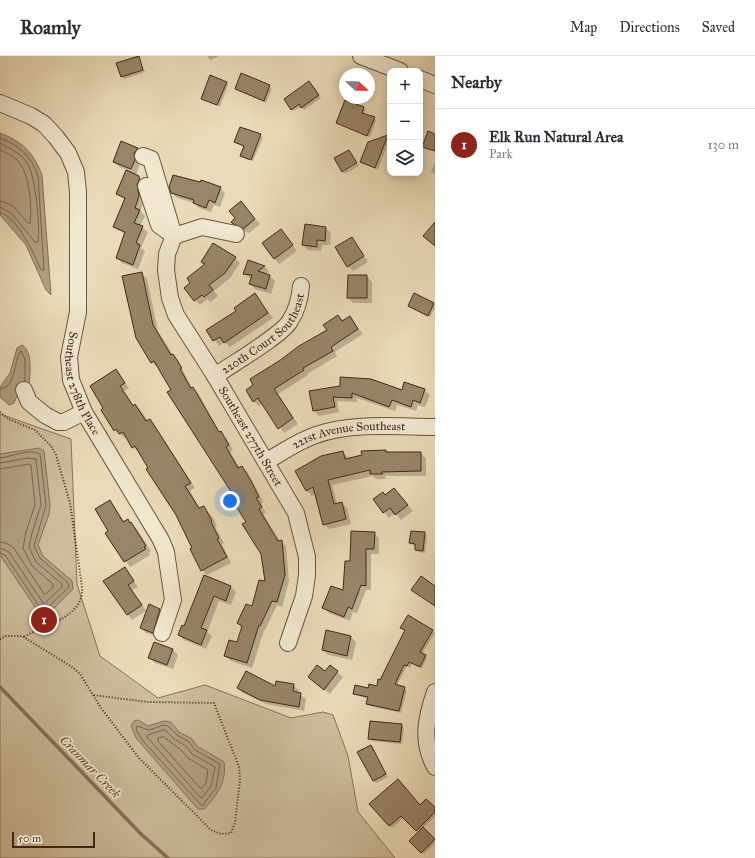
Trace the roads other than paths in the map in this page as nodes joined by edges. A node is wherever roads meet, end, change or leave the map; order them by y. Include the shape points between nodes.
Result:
1 (361, 56) edge
2 (392, 68) edge
3 (423, 80) edge
4 (435, 85) edge
5 (0, 103) edge
6 (143, 156) dead end
7 (146, 186) dead end
8 (236, 234) dead end
9 (174, 236) junction
10 (302, 286) dead end
11 (215, 376) junction
12 (24, 390) dead end
13 (84, 412) junction
14 (435, 427) edge
15 (267, 461) junction
16 (162, 633) dead end
17 (288, 642) dead end
18 (435, 692) edge
19 (435, 767) edge

1 - 2 street
3 - 4 street
5 - 13 street, Southeast 278th Place via 44,124 68,153 76,172 78,312 69,357 71,380
6 - 9 street via 150,158
7 - 9 street via 159,225
8 - 9 street via 202,227
9 - 11 street, Southeast 277th Street via 167,254 166,270 170,298 176,315
10 - 11 street, 220th Court Southeast via 290,322 277,334
11 - 15 street, Southeast 277th Street
12 - 13 street via 29,402 58,422 64,422
13 - 16 street, Southeast 278th Place via 166,552 173,600
14 - 15 street, 221st Avenue Southeast via 365,428 317,434
15 - 17 street, Southeast 277th Street via 296,513 307,557 304,596
18 - 19 street via 425,730

